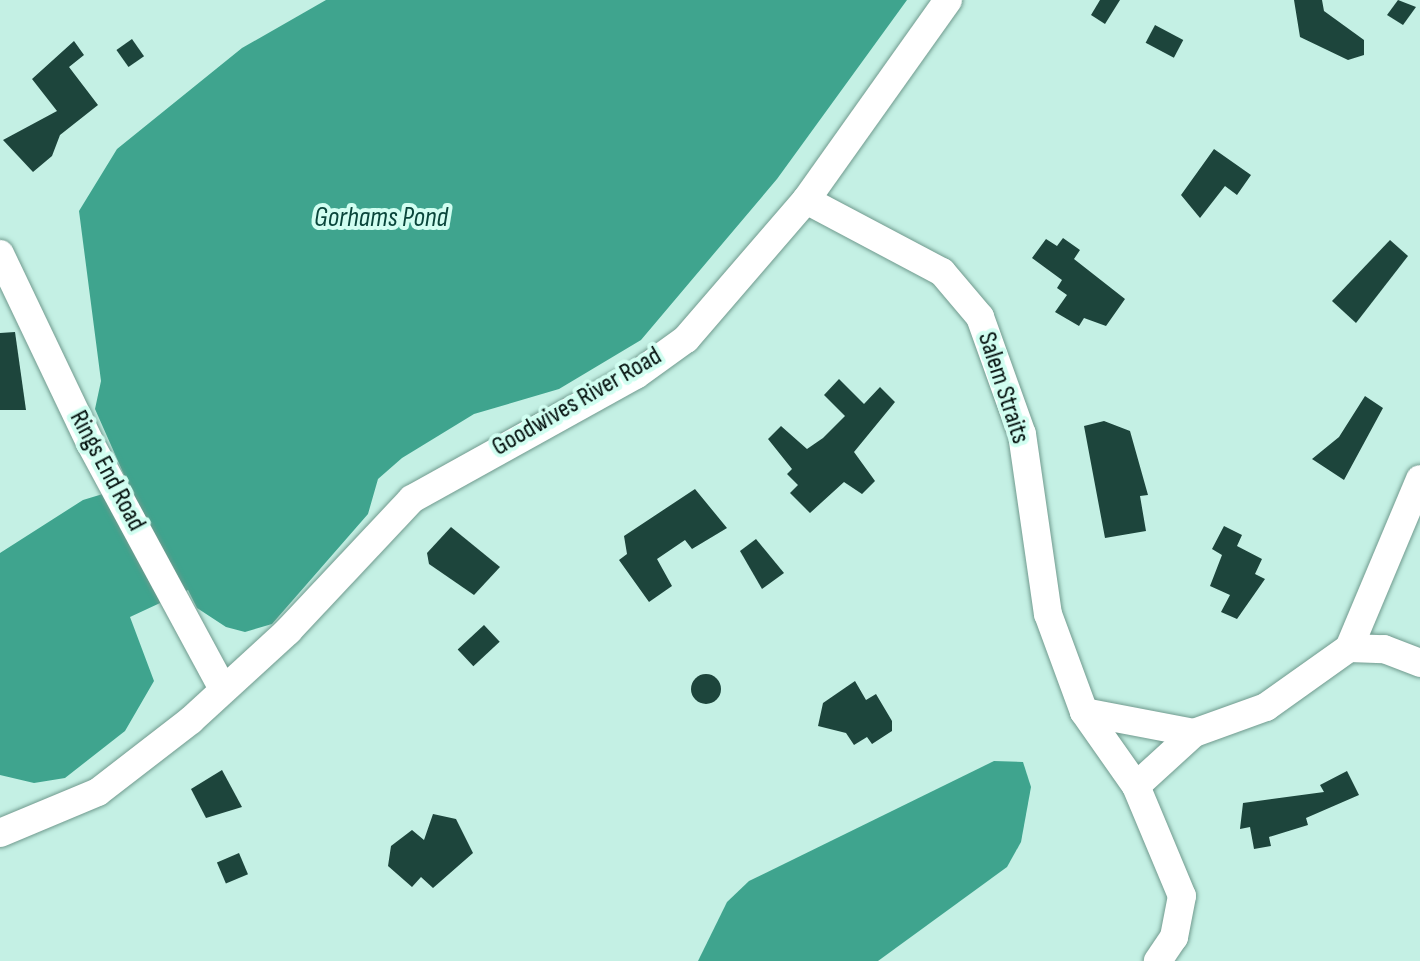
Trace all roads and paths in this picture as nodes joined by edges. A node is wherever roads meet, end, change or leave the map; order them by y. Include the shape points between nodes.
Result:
1 (948, 0) edge
2 (806, 200) junction
3 (0, 254) edge
4 (1420, 479) edge
5 (1349, 648) junction
6 (1420, 663) edge
7 (221, 685) junction
8 (1084, 712) junction
9 (1194, 733) junction
10 (1136, 786) junction
11 (0, 833) edge
12 (1158, 961) edge

1 - 2 street, Goodwives River Road
2 - 7 street, Goodwives River Road via 686,339 636,375 412,499 288,631
2 - 8 street, Salem Straits via 942,272 980,317 1022,434 1048,614
3 - 7 street, Rings End Road via 90,443
4 - 5 street
5 - 6 street via 1384,649
5 - 9 street via 1266,707
7 - 11 street, Goodwives River Road via 191,720 98,792
8 - 9 street
8 - 10 street, Salem Straits
9 - 10 street
10 - 12 street, Salem Straits via 1182,896 1174,937

